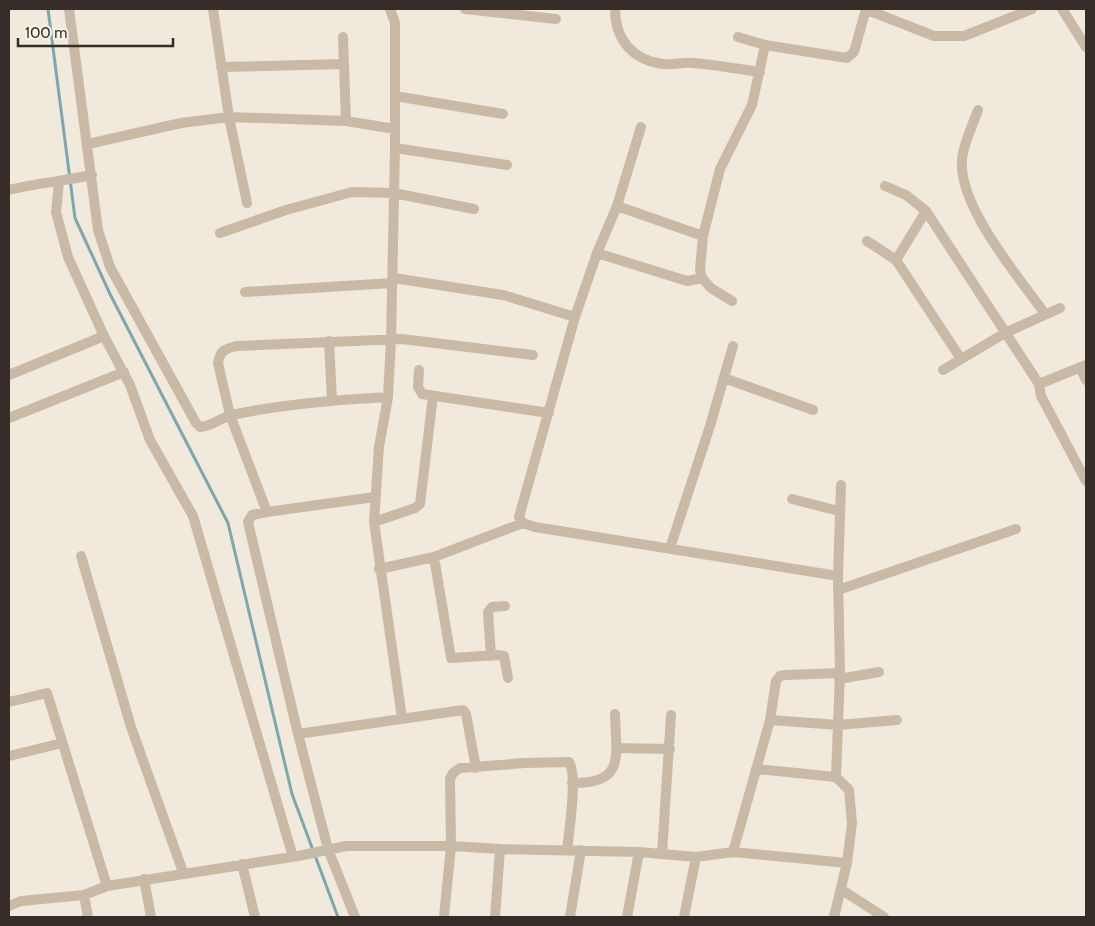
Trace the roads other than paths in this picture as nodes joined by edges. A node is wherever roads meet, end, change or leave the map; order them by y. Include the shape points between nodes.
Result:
1 (70, 9) edge
2 (213, 9) edge
3 (224, 9) edge
4 (390, 9) edge
5 (466, 9) edge
6 (615, 9) edge
7 (866, 9) edge
8 (1032, 9) edge
9 (1062, 9) edge
10 (556, 19) dead end
11 (343, 37) dead end
12 (738, 37) dead end
13 (765, 45) junction
14 (1086, 47) edge
15 (344, 64) junction
16 (221, 66) junction
17 (760, 72) junction
18 (396, 96) junction
19 (978, 110) dead end
20 (503, 114) dead end
21 (230, 117) junction
22 (346, 121) junction
23 (641, 127) dead end
24 (395, 129) junction
25 (88, 144) junction
26 (395, 148) junction
27 (507, 165) dead end
28 (92, 175) junction
29 (58, 182) junction
30 (885, 186) dead end
31 (9, 190) edge
32 (394, 192) junction
33 (247, 202) dead end
34 (617, 206) junction
35 (474, 209) dead end
36 (926, 211) junction
37 (220, 233) dead end
38 (703, 236) junction
39 (867, 241) dead end
40 (597, 253) junction
41 (896, 260) junction
42 (702, 278) junction
43 (393, 280) junction
44 (244, 292) dead end
45 (732, 301) dead end
46 (1060, 308) dead end
47 (1045, 314) junction
48 (576, 318) junction
49 (1004, 333) junction
50 (104, 336) junction
51 (391, 340) junction
52 (329, 341) junction
53 (733, 346) dead end
54 (533, 354) dead end
55 (962, 359) junction
56 (1083, 366) edge
57 (419, 370) dead end
58 (943, 370) dead end
59 (124, 372) junction
60 (9, 374) edge
61 (724, 378) junction
62 (1086, 380) edge
63 (1039, 384) junction
64 (433, 396) junction
65 (388, 397) junction
66 (332, 401) junction
67 (813, 410) dead end
68 (549, 413) junction
69 (230, 415) junction
70 (9, 418) edge
71 (1086, 481) edge
72 (841, 485) dead end
73 (375, 497) junction
74 (792, 499) dead end
75 (839, 511) junction
76 (266, 512) junction
77 (374, 522) junction
78 (522, 523) junction
79 (1016, 529) dead end
80 (670, 548) junction
81 (81, 556) dead end
82 (434, 556) junction
83 (380, 569) junction
84 (838, 576) junction
85 (838, 590) junction
86 (505, 606) dead end
87 (491, 656) junction
88 (879, 672) dead end
89 (840, 676) junction
90 (508, 678) dead end
91 (9, 702) edge
92 (615, 714) dead end
93 (671, 715) dead end
94 (402, 718) junction
95 (770, 720) junction
96 (897, 720) dead end
97 (838, 726) junction
98 (298, 734) junction
99 (62, 743) junction
100 (617, 748) junction
101 (670, 749) junction
102 (9, 756) edge
103 (476, 768) junction
104 (756, 769) junction
105 (836, 778) junction
106 (572, 783) junction
107 (451, 846) junction
108 (500, 849) junction
109 (567, 850) junction
110 (581, 850) junction
111 (324, 851) junction
112 (639, 852) junction
113 (733, 852) junction
114 (662, 854) junction
115 (296, 857) junction
116 (696, 858) junction
117 (847, 863) junction
118 (242, 864) junction
119 (183, 872) junction
120 (144, 880) junction
121 (107, 886) junction
122 (842, 890) junction
123 (84, 895) junction
124 (9, 906) edge
125 (88, 917) edge
126 (151, 917) edge
127 (255, 917) edge
128 (356, 917) edge
129 (444, 917) edge
130 (495, 917) edge
131 (570, 917) edge
132 (627, 917) edge
133 (684, 917) edge
134 (834, 917) edge
135 (884, 917) edge

1 - 25 street
2 - 3 street
2 - 16 street
4 - 18 street via 395,23
5 - 10 street
6 - 17 street via 615,25 622,41 640,57 663,64 693,63
7 - 8 street via 934,36 964,36
7 - 13 street via 854,52 846,58
9 - 14 street
11 - 15 street
12 - 13 street
13 - 17 street
15 - 16 street
15 - 22 street
16 - 21 street
17 - 38 street via 752,105 720,169
18 - 20 street
18 - 24 street
19 - 47 street via 962,154 962,178 984,228
21 - 22 street
21 - 25 street via 180,123
21 - 33 street
22 - 24 street
23 - 34 street
24 - 26 street
25 - 28 street
26 - 27 street
26 - 32 street
28 - 29 street
28 - 69 street via 98,230 110,267 196,423 205,427
29 - 31 street via 34,183
29 - 50 street via 56,212 60,233
30 - 36 street via 906,195
32 - 35 street
32 - 37 street via 352,192
32 - 43 street
34 - 38 street
34 - 40 street
36 - 41 street
36 - 49 street
38 - 42 street
39 - 41 street
40 - 42 street via 687,280
40 - 48 street
41 - 55 street
42 - 45 street
43 - 44 street
43 - 48 street via 503,295
43 - 51 street
46 - 47 street
47 - 49 street
48 - 68 street
49 - 55 street
49 - 63 street
50 - 59 street
50 - 60 street
51 - 52 street
51 - 54 street via 426,340
51 - 65 street
52 - 66 street
52 - 69 street via 224,349 218,363
53 - 61 street
55 - 58 street
56 - 62 street
56 - 63 street
57 - 64 street via 419,391
59 - 70 street
59 - 115 street via 150,440 192,516
61 - 67 street
61 - 80 street
63 - 71 street via 1041,396
64 - 68 street
64 - 77 street via 420,504
65 - 66 street
65 - 73 street
66 - 69 street
68 - 78 street via 520,512
69 - 76 street
72 - 75 street
73 - 76 street
73 - 77 street
74 - 75 street
75 - 84 street
76 - 98 street via 252,515 248,522
77 - 83 street
78 - 80 street
78 - 82 street
79 - 85 street
80 - 84 street
81 - 119 street via 132,727
82 - 83 street
82 - 87 street via 451,658
83 - 94 street
84 - 85 street
85 - 89 street
86 - 87 street via 492,607 488,612
87 - 90 street via 504,656
88 - 89 street
89 - 95 street via 780,676 776,681
89 - 97 street
91 - 99 street via 47,692
92 - 100 street
93 - 101 street
94 - 98 street
94 - 103 street via 463,710
95 - 97 street
95 - 104 street
96 - 97 street
97 - 105 street
98 - 111 street
99 - 102 street
99 - 121 street
100 - 101 street
100 - 106 street via 607,778 598,782
101 - 114 street
103 - 106 street via 563,761 572,767
103 - 107 street via 460,768 452,772
104 - 105 street
104 - 113 street
105 - 117 street via 849,790 852,802
106 - 109 street
107 - 108 street
107 - 111 street via 346,846
107 - 129 street
108 - 109 street
108 - 130 street
109 - 110 street
110 - 112 street
110 - 131 street
111 - 115 street
111 - 128 street
112 - 114 street
112 - 132 street
113 - 116 street
113 - 117 street
114 - 116 street
115 - 118 street
116 - 133 street
117 - 122 street
118 - 119 street
118 - 127 street
119 - 120 street
120 - 121 street
120 - 126 street
121 - 123 street
122 - 134 street
122 - 135 street
123 - 124 street via 21,901
123 - 125 street

